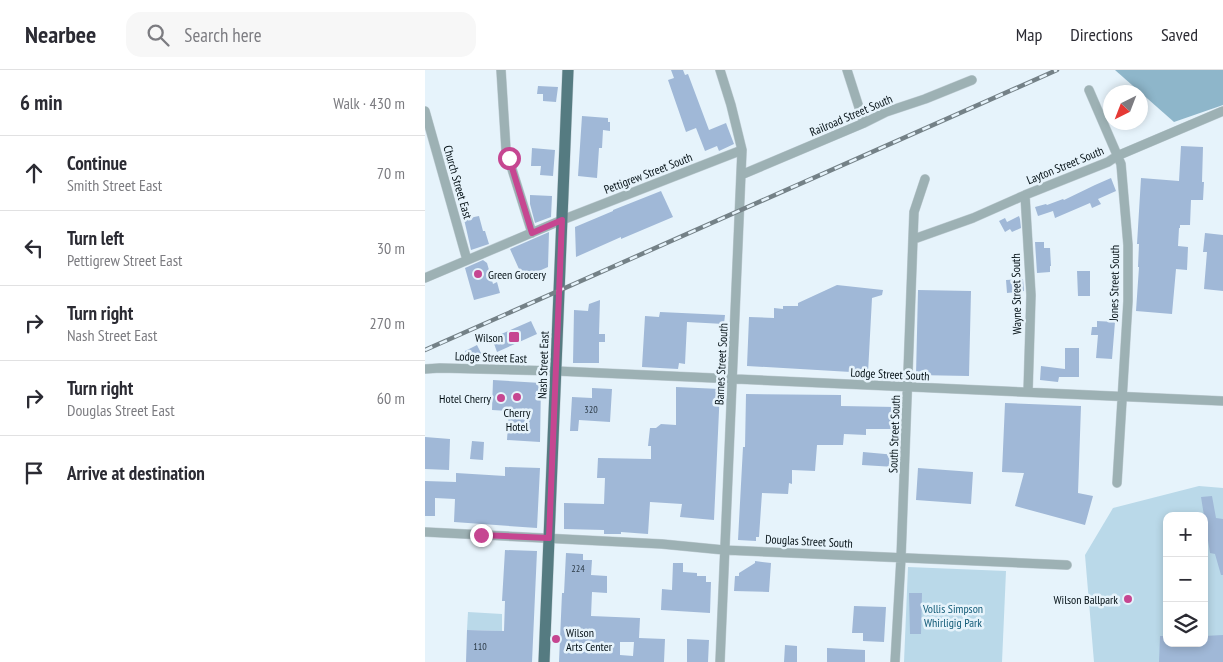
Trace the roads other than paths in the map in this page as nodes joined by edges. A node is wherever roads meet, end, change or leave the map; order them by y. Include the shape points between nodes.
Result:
1 (501, 70) edge
2 (568, 70) edge
3 (720, 70) edge
4 (847, 70) edge
5 (972, 80) dead end
6 (1089, 90) dead end
7 (1223, 111) edge
8 (425, 112) edge
9 (864, 123) junction
10 (742, 150) junction
11 (1117, 156) junction
12 (741, 175) junction
13 (925, 179) dead end
14 (1025, 195) junction
15 (562, 220) junction
16 (532, 233) junction
17 (914, 238) junction
18 (467, 260) junction
19 (425, 278) edge
20 (425, 369) edge
21 (556, 372) junction
22 (732, 379) junction
23 (909, 387) junction
24 (1028, 392) junction
25 (1123, 397) junction
26 (1223, 401) edge
27 (1117, 483) dead end
28 (425, 532) edge
29 (549, 538) junction
30 (724, 550) junction
31 (901, 558) junction
32 (1067, 565) dead end
33 (545, 662) edge
34 (720, 662) edge
35 (895, 662) edge

1 - 16 street via 506,150
2 - 15 main road, Nash Street East
3 - 10 street, Barnes Street South
4 - 9 street
5 - 9 street, Railroad Street South
6 - 11 street, Jones Street South
7 - 11 street, Layton Street South
8 - 18 street, Church Street East
9 - 12 street, Railroad Street South
10 - 12 street, Barnes Street South
10 - 15 street, Pettigrew Street South
11 - 14 street, Layton Street South
11 - 25 street, Jones Street South via 1123,175 1128,245 1129,301
12 - 22 street, Barnes Street South
13 - 17 street, South Street South via 914,212
14 - 17 street, Layton Street South via 973,218
14 - 24 street, Wayne Street South via 1031,296
15 - 16 street, Pettigrew Street South
15 - 21 main road, Nash Street East
16 - 18 street, Pettigrew Street South
17 - 23 street, South Street South
18 - 19 street, Pettigrew Street South
20 - 21 street, Lodge Street East
21 - 22 street, Lodge Street South
21 - 29 main road, Nash Street East
22 - 23 street, Lodge Street South
22 - 30 street, Barnes Street South
23 - 24 street, Lodge Street South
23 - 31 street, South Street South
24 - 25 street, Lodge Street South
25 - 26 street, Lodge Street South
25 - 27 street, Jones Street South
28 - 29 street, Douglas Street South
29 - 30 street, Douglas Street South
29 - 33 main road, Nash Street East
30 - 31 street, Douglas Street South
30 - 34 street, Barnes Street South
31 - 32 street, Douglas Street South
31 - 35 street, South Street South

